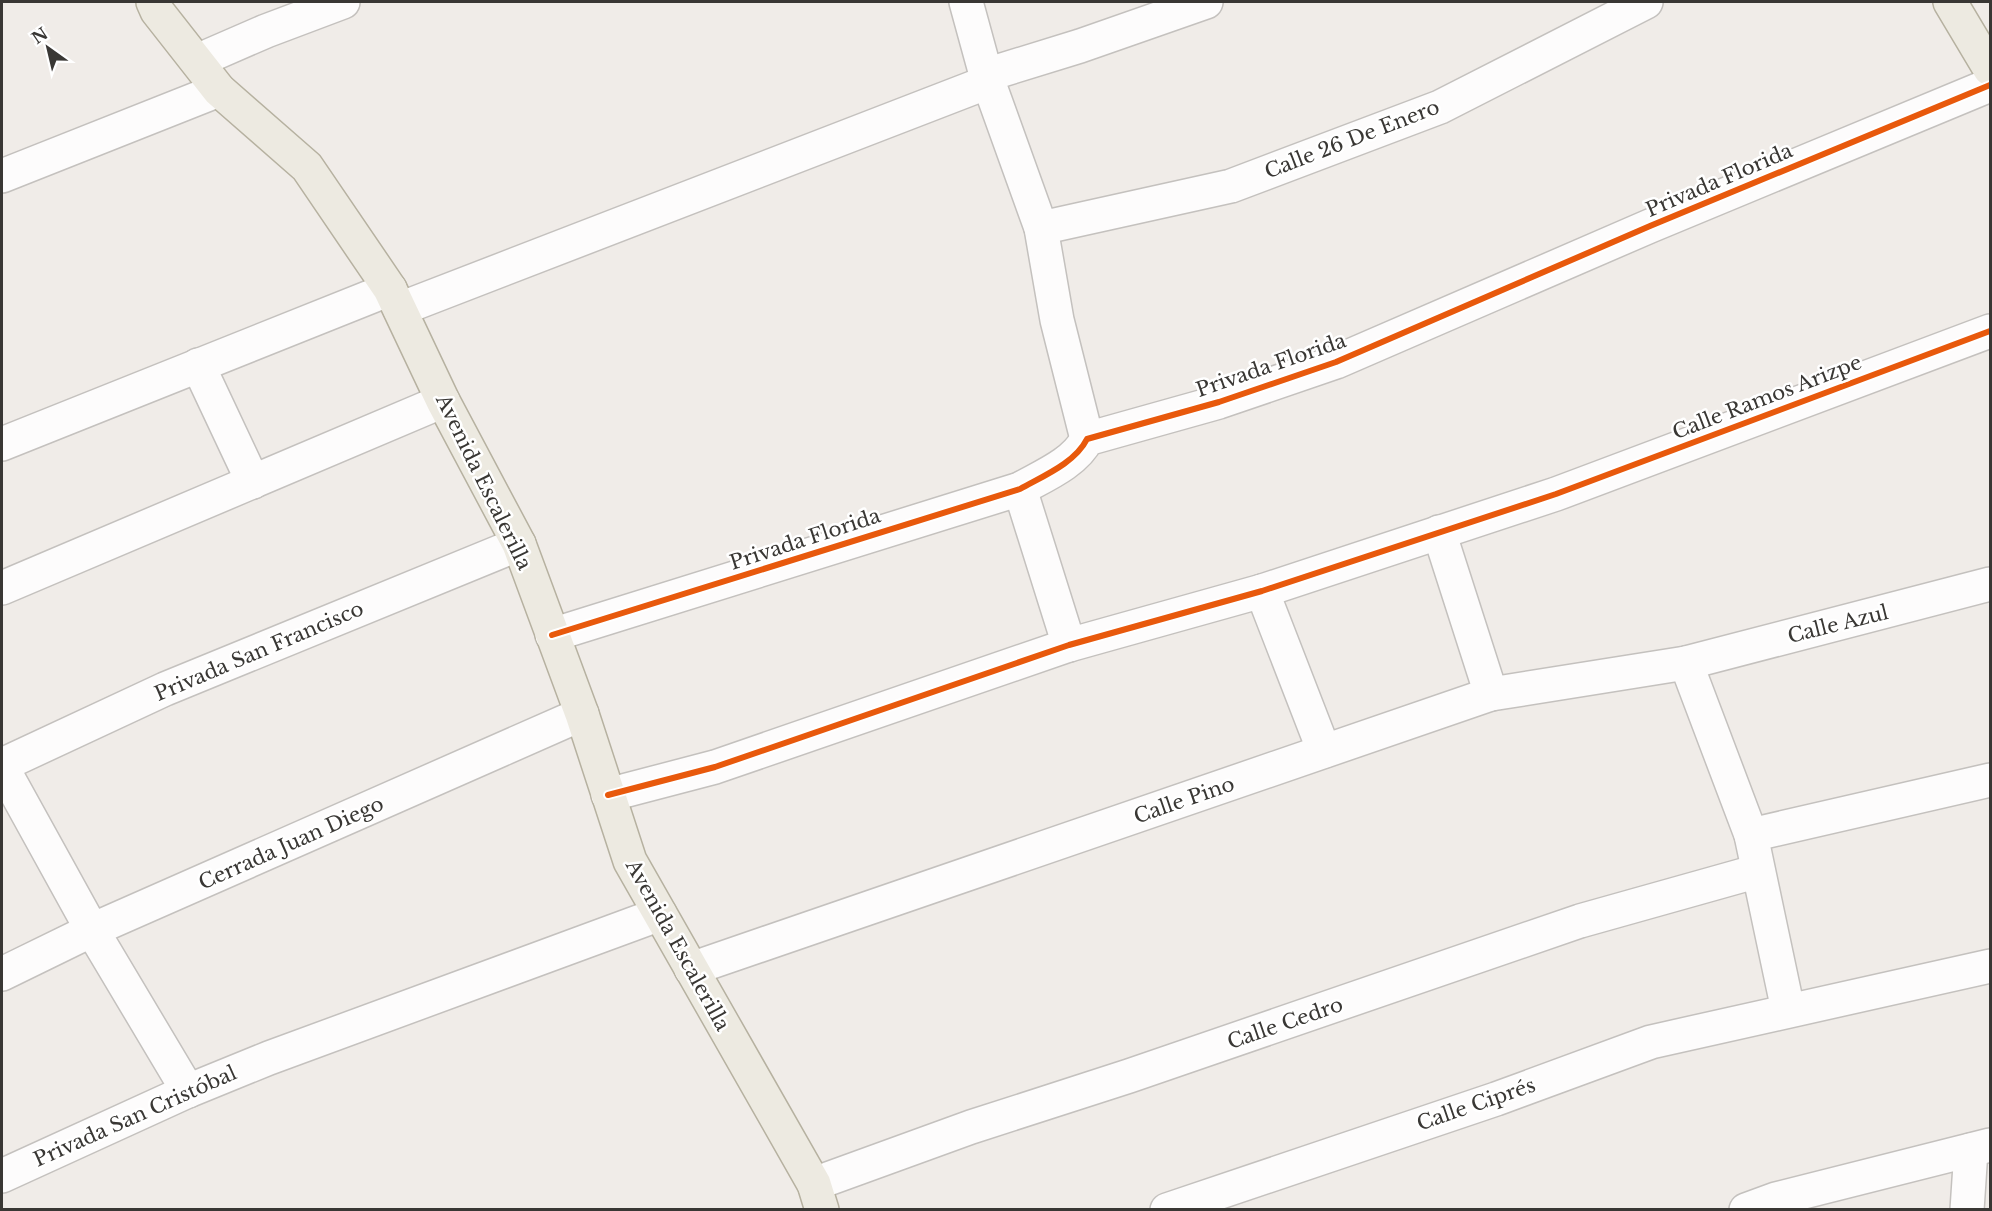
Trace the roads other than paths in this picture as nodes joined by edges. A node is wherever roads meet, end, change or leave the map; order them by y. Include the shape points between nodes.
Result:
1 (153, 2) edge
2 (343, 2) edge
3 (966, 2) edge
4 (1206, 2) edge
5 (1646, 2) edge
6 (1950, 2) edge
7 (197, 61) junction
8 (1990, 69) edge
9 (987, 78) junction
10 (1990, 85) edge
11 (219, 90) junction
12 (2, 177) edge
13 (1041, 228) junction
14 (395, 299) junction
15 (1990, 331) edge
16 (198, 366) junction
17 (443, 401) junction
18 (1087, 439) junction
19 (2, 444) edge
20 (253, 482) junction
21 (1020, 489) junction
22 (1439, 532) junction
23 (519, 544) junction
24 (1990, 584) edge
25 (2, 588) edge
26 (1262, 591) junction
27 (552, 635) junction
28 (1069, 645) junction
29 (1686, 663) junction
30 (1491, 694) junction
31 (582, 714) junction
32 (1324, 751) junction
33 (2, 766) edge
34 (1990, 780) edge
35 (608, 795) junction
36 (1751, 835) junction
37 (1758, 871) junction
38 (660, 914) junction
39 (92, 930) junction
40 (1990, 966) edge
41 (691, 969) junction
42 (2, 974) edge
43 (1788, 1010) junction
44 (188, 1091) junction
45 (1981, 1147) edge
46 (2, 1176) edge
47 (818, 1197) edge
48 (1167, 1209) edge
49 (1746, 1209) edge
50 (1967, 1209) edge

1 - 7 main road, Avenida Escalerilla
2 - 7 street
3 - 9 street
4 - 9 street
5 - 13 street, Calle 26 De Enero via 1440,107 1231,186
6 - 8 main road
7 - 11 main road, Avenida Escalerilla
9 - 13 street
9 - 14 street
10 - 18 street, Privada Florida via 1336,362 1219,402
11 - 12 street
11 - 14 main road, Avenida Escalerilla via 307,167
13 - 18 street via 1057,320
14 - 16 street
14 - 17 main road, Avenida Escalerilla
15 - 22 street, Calle Ramos Arizpe via 1556,494
16 - 19 street
16 - 20 street
17 - 20 street
17 - 23 main road, Avenida Escalerilla
18 - 21 street, Privada Florida via 1081,450
20 - 25 street
21 - 27 street, Privada Florida
21 - 28 street
22 - 26 street, Calle Ramos Arizpe
22 - 30 street
23 - 27 main road, Avenida Escalerilla
23 - 33 street, Privada San Francisco via 165,689
24 - 29 street, Calle Azul
26 - 28 street, Calle Ramos Arizpe
26 - 32 street
27 - 31 main road, Avenida Escalerilla
28 - 35 street, Calle Ramos Arizpe via 715,767
29 - 30 street, Calle Pino
29 - 36 street
30 - 32 street, Calle Pino
31 - 35 main road, Avenida Escalerilla
31 - 39 street, Cerrada Juan Diego
32 - 41 street, Calle Pino
33 - 39 street
34 - 36 street
35 - 38 main road, Avenida Escalerilla via 630,861
36 - 37 street
37 - 43 street
37 - 47 street, Calle Cedro via 1580,921 971,1127
38 - 41 main road, Avenida Escalerilla
38 - 44 street, Privada San Cristóbal
39 - 42 street, Cerrada Juan Diego
39 - 44 street
40 - 43 street
41 - 47 main road, Avenida Escalerilla
43 - 48 street, Calle Ciprés via 1651,1042 1496,1099
44 - 46 street, Privada San Cristóbal
45 - 49 street
45 - 50 street

